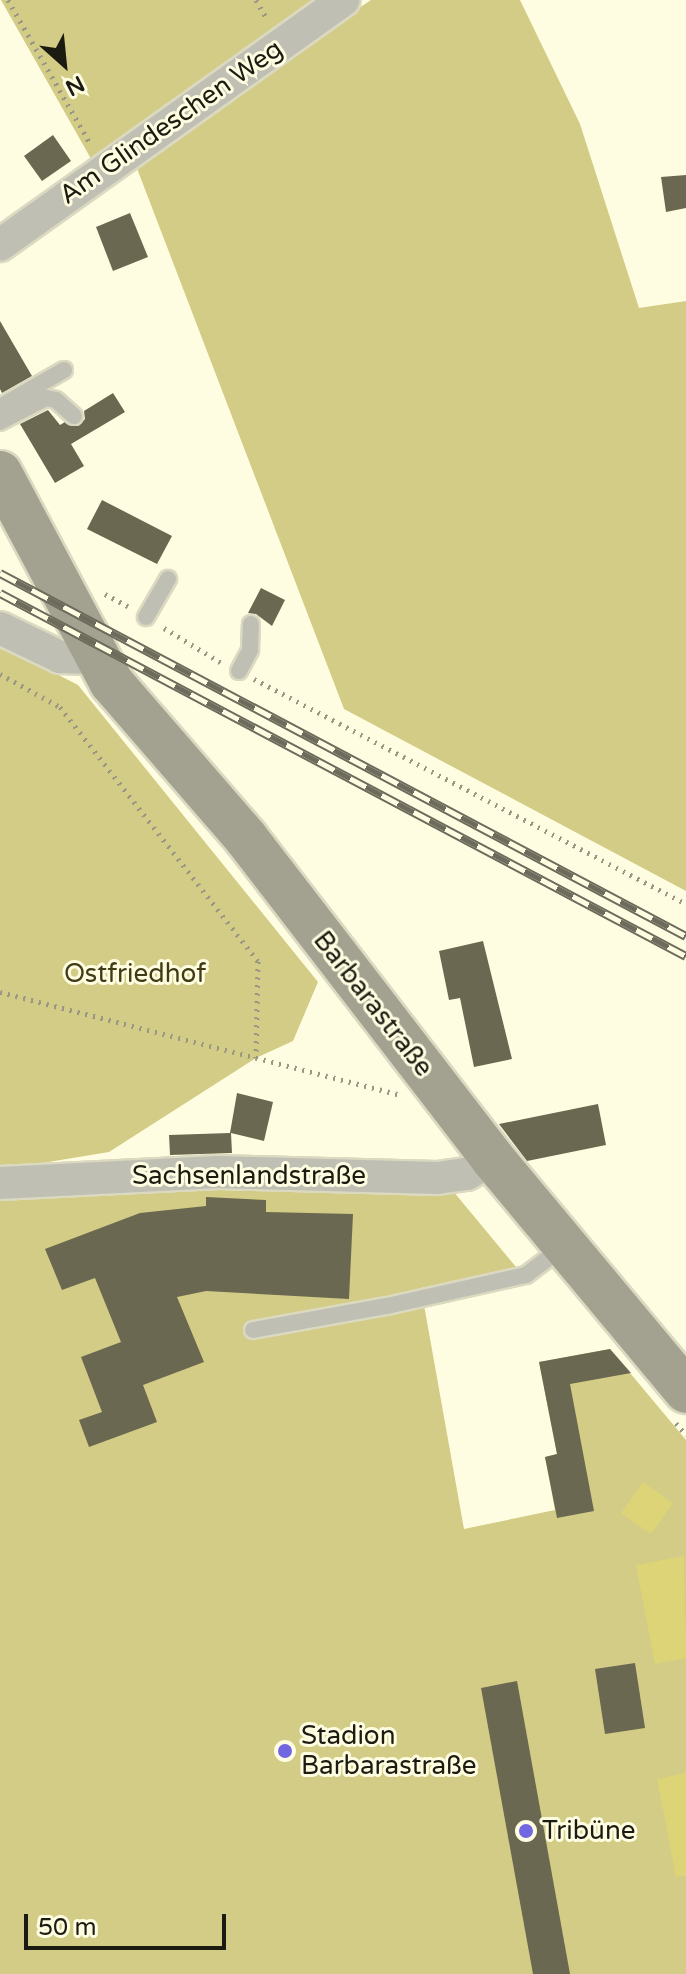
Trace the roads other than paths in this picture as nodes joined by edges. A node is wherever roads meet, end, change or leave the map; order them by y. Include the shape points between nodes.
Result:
1 (343, 0) edge
2 (0, 245) edge
3 (64, 370) dead end
4 (0, 407) edge
5 (74, 416) dead end
6 (0, 422) edge
7 (0, 473) edge
8 (168, 579) dead end
9 (146, 617) road end
10 (251, 624) dead end
11 (0, 628) edge
12 (96, 658) junction
13 (239, 671) road end
14 (493, 1159) junction
15 (0, 1183) edge
16 (564, 1246) junction
17 (253, 1330) dead end
18 (686, 1391) edge

1 - 2 street, Am Glindeschen Weg
3 - 4 lane
5 - 6 lane via 46,398
7 - 12 street, Barbarastraße
8 - 9 lane
10 - 13 lane via 250,650
11 - 12 street via 60,657
12 - 14 street, Barbarastraße via 130,708 246,838
14 - 15 street, Sachsenlandstraße via 467,1174 437,1178 218,1172
14 - 16 street, Barbarastraße
16 - 17 lane via 526,1275
16 - 18 street, Barbarastraße

